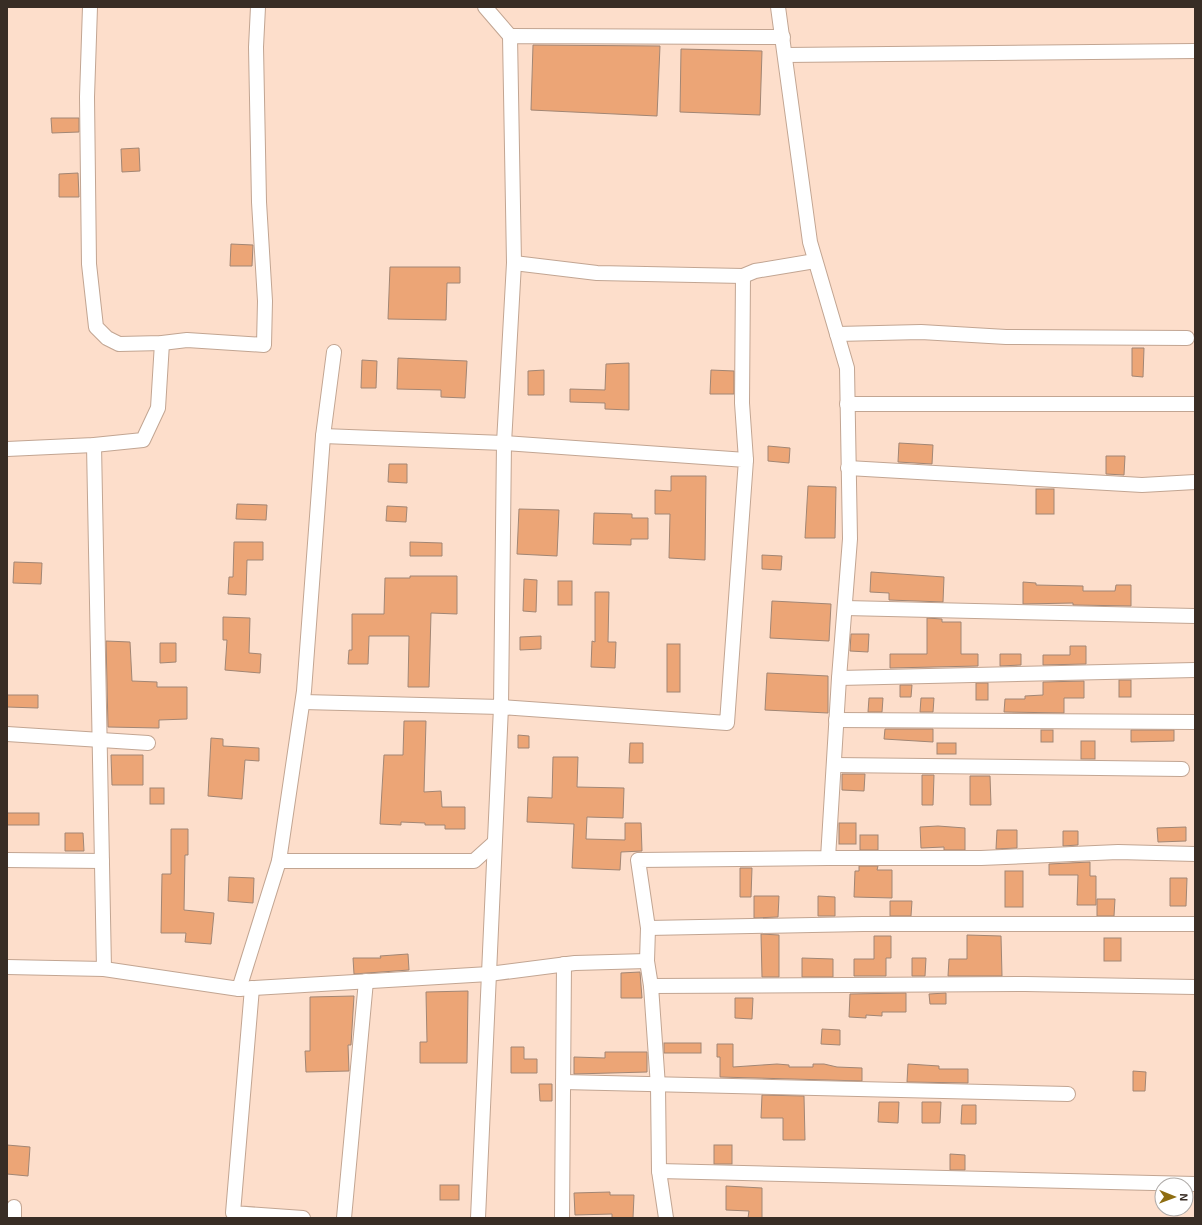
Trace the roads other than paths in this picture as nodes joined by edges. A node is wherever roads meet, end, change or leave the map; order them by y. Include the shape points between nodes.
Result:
1 (90, 7) edge
2 (258, 7) edge
3 (485, 7) edge
4 (778, 7) edge
5 (510, 36) junction
6 (783, 37) junction
7 (1195, 51) edge
8 (785, 55) junction
9 (815, 261) junction
10 (514, 263) junction
11 (743, 276) junction
12 (837, 334) junction
13 (1187, 338) dead end
14 (162, 343) junction
15 (334, 352) dead end
16 (847, 404) junction
17 (1195, 404) edge
18 (323, 436) junction
19 (504, 443) junction
20 (94, 445) junction
21 (7, 449) edge
22 (746, 460) junction
23 (848, 468) junction
24 (1195, 482) edge
25 (845, 608) junction
26 (1195, 616) edge
27 (1195, 670) edge
28 (839, 678) junction
29 (302, 702) junction
30 (500, 707) junction
31 (836, 720) junction
32 (1195, 722) edge
33 (7, 734) edge
34 (100, 739) junction
35 (148, 744) dead end
36 (834, 765) junction
37 (1182, 769) dead end
38 (494, 843) junction
39 (1195, 854) edge
40 (828, 858) junction
41 (7, 860) edge
42 (102, 861) junction
43 (279, 861) junction
44 (1195, 924) edge
45 (648, 928) junction
46 (647, 961) junction
47 (564, 964) junction
48 (7, 967) edge
49 (104, 969) junction
50 (489, 974) junction
51 (366, 981) junction
52 (651, 986) junction
53 (1195, 987) edge
54 (245, 988) junction
55 (563, 1082) junction
56 (658, 1086) junction
57 (1068, 1094) dead end
58 (659, 1171) junction
59 (1195, 1184) edge
60 (232, 1215) edge
61 (303, 1218) edge
62 (344, 1218) edge
63 (478, 1218) edge
64 (562, 1218) edge
65 (666, 1218) edge

1 - 14 street via 87,97 89,264 96,327 107,338 119,344
2 - 14 street via 256,46 259,202 265,301 264,344 187,340
3 - 5 street
4 - 6 street
5 - 6 street
5 - 10 street
6 - 8 street
7 - 8 street
8 - 9 street via 810,242
9 - 11 street via 755,271
9 - 12 street
10 - 11 street via 597,273
10 - 19 street
11 - 22 street via 742,403
12 - 13 street via 921,332 1006,337
12 - 16 street via 847,368
14 - 20 street via 158,408 143,440
15 - 18 street
16 - 17 street
16 - 23 street
18 - 19 street
18 - 29 street
19 - 22 street
19 - 30 street
20 - 21 street
20 - 34 street
22 - 30 street via 728,723
23 - 24 street via 1142,485
23 - 25 street via 850,539
25 - 26 street
25 - 28 street
27 - 28 street
28 - 31 street
29 - 30 street
29 - 43 street
30 - 38 street
31 - 32 street
31 - 36 street
33 - 34 street
34 - 35 street
34 - 42 street
36 - 37 street
36 - 40 street
38 - 43 street via 474,861
38 - 50 street
39 - 40 street via 1118,852 981,858
40 - 45 street via 638,860
41 - 42 street
42 - 49 street
43 - 54 street
44 - 45 street via 863,924
45 - 46 street
46 - 47 street
46 - 52 street
47 - 50 street
47 - 55 street
48 - 49 street
49 - 54 street
50 - 51 street
50 - 63 street
51 - 54 street
51 - 62 street
52 - 53 street via 1025,984
52 - 56 street
54 - 60 street
55 - 56 street
55 - 64 street
56 - 57 street
56 - 58 street
58 - 59 street
58 - 65 street
60 - 61 street

